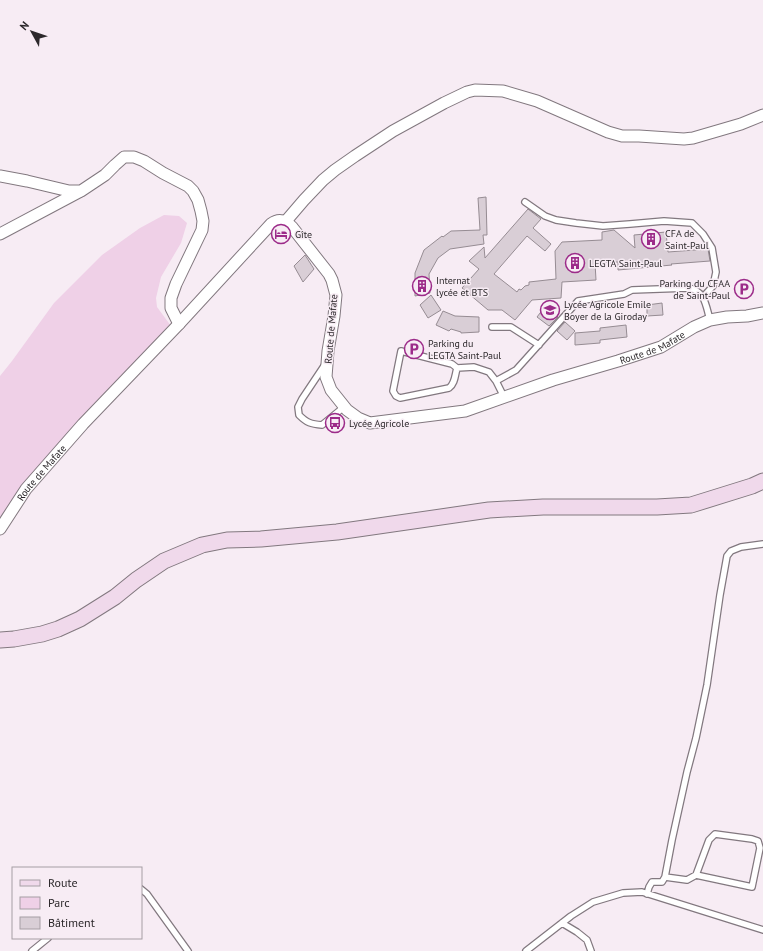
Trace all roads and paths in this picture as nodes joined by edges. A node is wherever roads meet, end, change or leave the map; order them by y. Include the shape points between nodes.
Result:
1 (763, 115) edge
2 (0, 176) edge
3 (81, 190) junction
4 (525, 202) dead end
5 (286, 221) junction
6 (0, 234) edge
7 (703, 297) junction
8 (763, 313) edge
9 (710, 320) junction
10 (178, 324) junction
11 (492, 328) dead end
12 (539, 345) junction
13 (328, 360) junction
14 (457, 368) junction
15 (496, 382) junction
16 (504, 397) junction
17 (344, 406) junction
18 (763, 481) edge
19 (0, 529) edge
20 (763, 544) edge
21 (0, 640) edge
22 (696, 875) junction
23 (665, 878) junction
24 (142, 890) edge
25 (647, 894) junction
26 (562, 923) junction
27 (763, 930) edge
28 (47, 939) edge
29 (32, 951) edge
30 (188, 951) edge
31 (526, 951) edge
32 (591, 951) edge

1 - 5 street via 693,138 622,136 537,101 503,91 475,90 444,103 393,131 335,170
2 - 3 street via 69,191
3 - 6 street
3 - 10 street via 104,175 124,157 134,157 193,191 201,211 202,230 171,298 171,308
4 - 7 lane via 545,216 576,223 603,226 664,221 692,223 712,248 716,272 713,286
5 - 10 street, Route de Mafate via 275,221 271,224
5 - 13 street, Route de Mafate via 332,280 336,295
7 - 9 lane
7 - 12 lane via 694,288 688,288 632,290 624,294 578,301
8 - 9 street, Route de Mafate
9 - 16 street, Route de Mafate via 661,347
10 - 19 street, Route de Mafate via 83,424 26,489
11 - 12 lane via 512,327
12 - 15 lane via 516,370
13 - 17 street, Route de Mafate via 326,377
13 - 17 lane via 302,399 298,407 299,415 312,424 322,425
14 - 14 lane via 452,364 401,351 393,391 400,398 449,388 454,382
14 - 15 lane via 474,367 489,372
15 - 16 lane
16 - 17 street, Route de Mafate via 465,411 370,423 358,418
18 - 21 main road via 691,505 489,510 337,532 227,540 202,545 164,560 80,620 42,634
20 - 23 lane via 741,547 731,551 727,556 707,685
22 - 22 lane via 752,886 760,848 758,841 715,834 709,840
22 - 23 lane via 687,880
23 - 25 lane via 662,882 652,882
24 - 30 lane
25 - 26 lane via 623,893 593,902
25 - 27 lane
26 - 31 lane
26 - 32 lane via 587,940
28 - 29 lane

